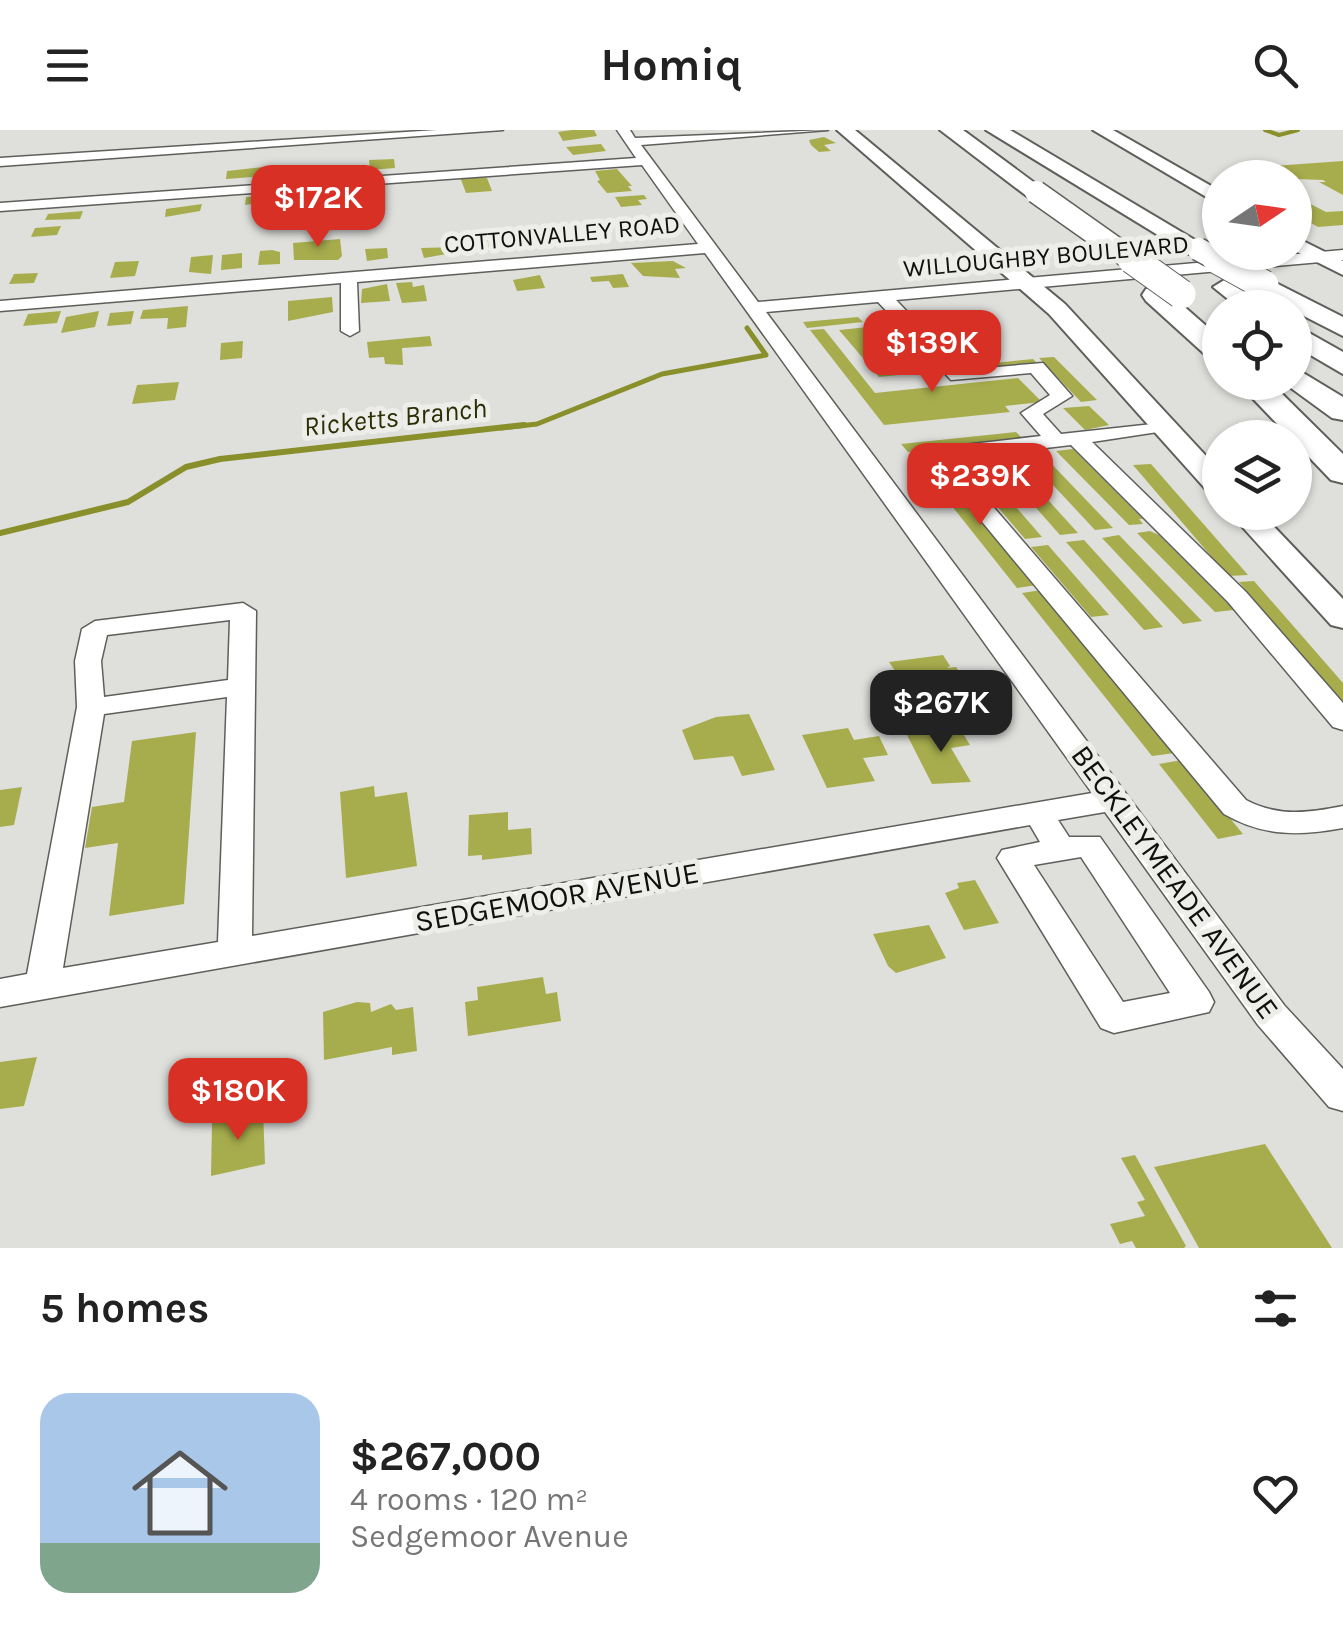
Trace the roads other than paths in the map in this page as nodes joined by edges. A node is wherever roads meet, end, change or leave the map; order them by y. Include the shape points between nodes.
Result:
1 (496, 130) edge
2 (822, 130) edge
3 (845, 130) edge
4 (950, 130) edge
5 (996, 130) edge
6 (1101, 130) edge
7 (673, 135) edge
8 (628, 136) edge
9 (646, 161) junction
10 (0, 162) edge
11 (1202, 189) edge
12 (0, 206) edge
13 (709, 248) junction
14 (1312, 253) edge
15 (1343, 255) edge
16 (1319, 257) junction
17 (1343, 270) edge
18 (348, 276) junction
19 (1026, 283) junction
20 (1238, 290) edge
21 (1253, 290) edge
22 (1168, 295) junction
23 (882, 296) junction
24 (0, 306) edge
25 (753, 308) junction
26 (1202, 313) edge
27 (1312, 316) edge
28 (1343, 328) edge
29 (350, 331) dead end
30 (1202, 333) edge
31 (1312, 343) edge
32 (1343, 363) edge
33 (1312, 389) edge
34 (1270, 400) edge
35 (1343, 411) edge
36 (1164, 426) junction
37 (1066, 439) junction
38 (1202, 468) edge
39 (1343, 474) edge
40 (1260, 530) edge
41 (1343, 618) edge
42 (241, 687) junction
43 (91, 707) junction
44 (1343, 721) edge
45 (1114, 800) junction
46 (1038, 814) junction
47 (1343, 817) edge
48 (1061, 850) junction
49 (235, 953) junction
50 (42, 986) junction
51 (0, 993) edge
52 (1343, 1096) edge

1 - 10 street
2 - 7 street
3 - 19 main road
4 - 22 highway, bridge
5 - 20 highway
5 - 21 highway, bridge via 1198,249
6 - 11 main road
7 - 8 street
8 - 9 street, BECKLEYMEADE AVENUE
9 - 12 street
9 - 13 street, BECKLEYMEADE AVENUE
13 - 18 street, COTTONVALLEY ROAD
13 - 25 street, BECKLEYMEADE AVENUE
14 - 16 main road
15 - 16 street, WILLOUGHBY BOULEVARD
16 - 17 main road
16 - 19 street, WILLOUGHBY BOULEVARD
18 - 24 street, COTTONVALLEY ROAD
18 - 29 street
19 - 23 street, WILLOUGHBY BOULEVARD
19 - 36 main road
22 - 26 highway
22 - 30 highway
23 - 25 street, WILLOUGHBY BOULEVARD
23 - 37 street via 958,376 1036,368 1062,396 1031,413
25 - 45 street, BECKLEYMEADE AVENUE
27 - 28 highway
31 - 32 highway
33 - 35 highway
34 - 39 highway
36 - 37 street
36 - 38 main road
37 - 44 street via 1238,597
37 - 47 street via 936,454 1235,807 1281,826
40 - 41 main road
42 - 43 street
42 - 43 street via 243,611 96,628 88,661
42 - 49 street
43 - 50 street
45 - 46 street, SEDGEMOOR AVENUE
45 - 52 street, BECKLEYMEADE AVENUE via 1271,1015
46 - 48 street
46 - 49 street, SEDGEMOOR AVENUE
48 - 48 street via 1089,845 1196,1002 1114,1018 1013,858
49 - 50 street, SEDGEMOOR AVENUE
50 - 51 street, SEDGEMOOR AVENUE

